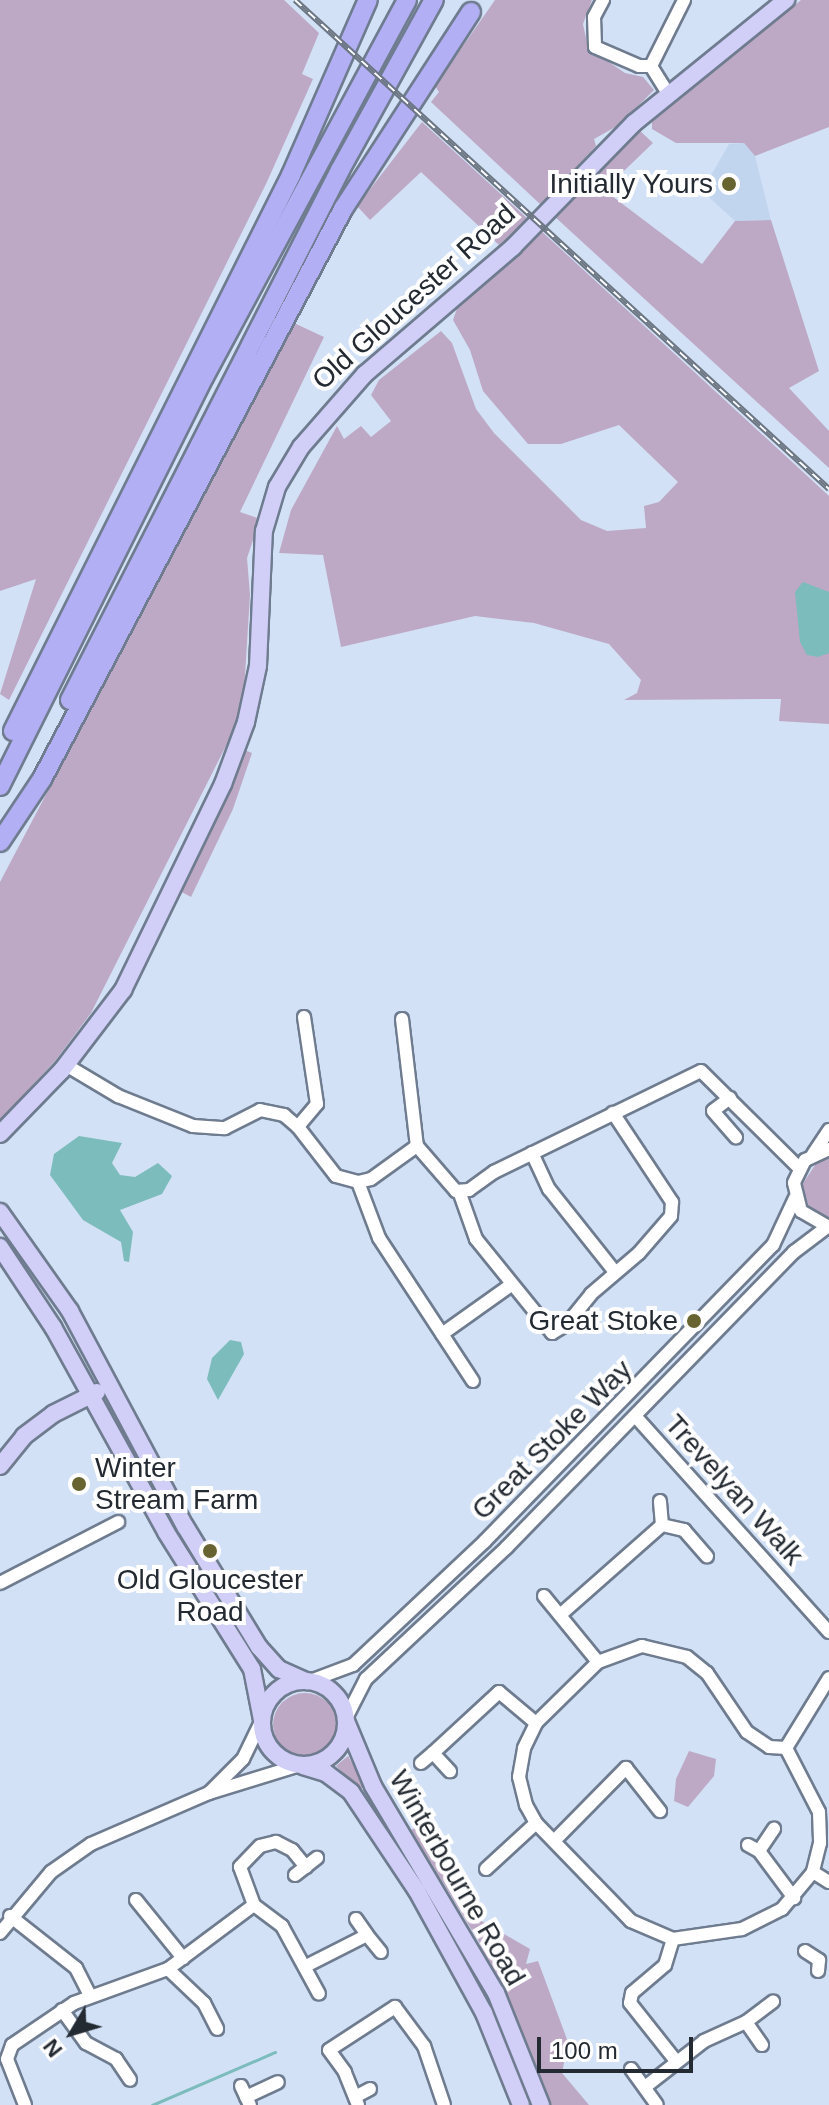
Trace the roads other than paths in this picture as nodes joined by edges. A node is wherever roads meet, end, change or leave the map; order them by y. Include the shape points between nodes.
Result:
1 (368, 0) edge
2 (407, 0) edge
3 (434, 0) edge
4 (603, 0) edge
5 (684, 0) edge
6 (786, 0) edge
7 (475, 6) edge
8 (651, 66) junction
9 (669, 95) junction
10 (248, 347) junction
11 (0, 758) edge
12 (0, 786) edge
13 (0, 841) edge
14 (304, 1017) dead end
15 (402, 1019) dead end
16 (66, 1065) junction
17 (706, 1098) dead end
18 (730, 1098) junction
19 (713, 1111) junction
20 (613, 1113) junction
21 (298, 1127) junction
22 (829, 1130) edge
23 (0, 1134) edge
24 (736, 1137) dead end
25 (417, 1146) junction
26 (829, 1149) edge
27 (532, 1153) junction
28 (813, 1154) junction
29 (799, 1168) junction
30 (358, 1182) junction
31 (459, 1191) junction
32 (795, 1198) junction
33 (0, 1212) edge
34 (828, 1227) edge
35 (0, 1247) edge
36 (615, 1272) junction
37 (511, 1285) junction
38 (442, 1334) junction
39 (473, 1381) dead end
40 (109, 1385) junction
41 (90, 1396) junction
42 (636, 1417) junction
43 (0, 1466) edge
44 (660, 1501) dead end
45 (118, 1522) dead end
46 (662, 1525) junction
47 (707, 1556) dead end
48 (0, 1583) edge
49 (544, 1596) dead end
50 (560, 1615) junction
51 (829, 1632) edge
52 (598, 1662) junction
53 (829, 1678) edge
54 (308, 1681) junction
55 (346, 1720) junction
56 (262, 1721) junction
57 (536, 1723) junction
58 (786, 1748) junction
59 (433, 1753) junction
60 (421, 1763) dead end
61 (302, 1766) junction
62 (450, 1771) dead end
63 (209, 1793) junction
64 (660, 1811) dead end
65 (824, 1812) edge
66 (536, 1823) junction
67 (774, 1829) dead end
68 (556, 1839) junction
69 (317, 1858) dead end
70 (486, 1869) dead end
71 (813, 1872) junction
72 (829, 1882) edge
73 (794, 1898) junction
74 (254, 1905) junction
75 (138, 1910) dead end
76 (10, 1916) junction
77 (356, 1919) dead end
78 (0, 1933) edge
79 (367, 1935) junction
80 (673, 1939) junction
81 (805, 1951) dead end
82 (381, 1952) dead end
83 (183, 1958) junction
84 (822, 1962) edge
85 (306, 1966) junction
86 (168, 1969) junction
87 (319, 1994) dead end
88 (90, 1996) junction
89 (773, 2002) dead end
90 (62, 2010) junction
91 (746, 2022) junction
92 (217, 2029) dead end
93 (762, 2045) dead end
94 (676, 2061) junction
95 (631, 2069) dead end
96 (130, 2080) dead end
97 (278, 2082) dead end
98 (645, 2087) junction
99 (370, 2089) dead end
100 (246, 2096) edge
101 (356, 2101) edge
102 (25, 2105) edge
103 (444, 2105) edge
104 (521, 2105) edge
105 (541, 2105) edge
106 (657, 2105) edge

1 - 11 highway via 285,187
2 - 12 highway via 204,377
3 - 10 highway
4 - 8 street via 594,17 595,47
5 - 8 street
6 - 9 main road, Old Gloucester Road
7 - 10 highway via 378,142
7 - 13 highway via 343,209 42,779
8 - 9 street
9 - 16 main road, Old Gloucester Road via 603,151 513,247 365,374 301,447 277,487 264,531 258,666 236,753 133,972
10 - 13 highway
14 - 21 street via 317,1104
15 - 25 street
16 - 21 street via 118,1096 193,1126 225,1128 260,1110 284,1115
16 - 23 main road, Old Gloucester Road
17 - 19 street
18 - 19 street
18 - 20 street via 701,1071
18 - 29 street
19 - 24 street
20 - 27 street
20 - 36 street via 672,1202 671,1216 660,1230
21 - 30 street via 336,1176
22 - 28 street
25 - 30 street via 371,1179
25 - 31 street
26 - 28 street
27 - 31 street
27 - 36 street via 549,1189
28 - 29 street
29 - 32 street, Great Stoke Way
30 - 38 street via 379,1238
31 - 37 street via 476,1239
32 - 34 street via 807,1217
32 - 54 street, Great Stoke Way via 773,1245 549,1478 365,1656 338,1674
33 - 40 main road via 70,1311
34 - 42 street, Great Stoke Way via 794,1252
35 - 41 main road
36 - 37 street via 574,1318 552,1333
37 - 38 street
38 - 39 street
40 - 41 main road
40 - 54 main road via 185,1526 259,1647 279,1669
41 - 43 main road via 24,1436
41 - 56 main road via 166,1532 252,1669
42 - 51 street, Trevelyan Walk
42 - 55 street, Great Stoke Way via 366,1679
44 - 46 street
45 - 48 street
46 - 47 street via 684,1530
46 - 50 street
49 - 50 street
50 - 52 street
52 - 57 street
52 - 58 street via 642,1646 687,1657 707,1673 747,1732 769,1747
53 - 58 street
54 - 55 main road via 334,1693
54 - 56 main road via 281,1687
55 - 61 main road via 334,1753
55 - 105 main road, Winterbourne Road via 378,1796 496,1993
56 - 61 main road via 268,1746
56 - 63 street via 243,1759
57 - 59 street via 499,1692
57 - 66 street via 519,1777
58 - 65 street
59 - 60 street
59 - 62 street
61 - 63 street
61 - 104 main road, Winterbourne Road via 342,1783 373,1822 465,1975
63 - 76 street via 75,1853
64 - 68 street via 626,1768
65 - 71 street
66 - 68 street
66 - 70 street
67 - 73 street via 754,1848
68 - 80 street via 619,1912
69 - 74 street via 300,1871 285,1845 260,1846 240,1867
71 - 72 street
71 - 73 street
73 - 80 street via 770,1917 742,1929
74 - 83 street
74 - 85 street via 282,1926
75 - 83 street
76 - 78 street
76 - 88 street via 76,1968
77 - 79 street
79 - 82 street
79 - 85 street
80 - 94 street via 665,1965 632,1993 630,2003
81 - 84 street
83 - 86 street
85 - 87 street
86 - 88 street
86 - 92 street via 204,2003
88 - 90 street
89 - 91 street
90 - 96 street via 86,2043 116,2059
90 - 102 street via 7,2054
91 - 93 street
91 - 94 street
94 - 98 street
95 - 98 street
97 - 100 street
98 - 106 street
99 - 101 street
101 - 103 street via 329,2050 395,2007 424,2046

